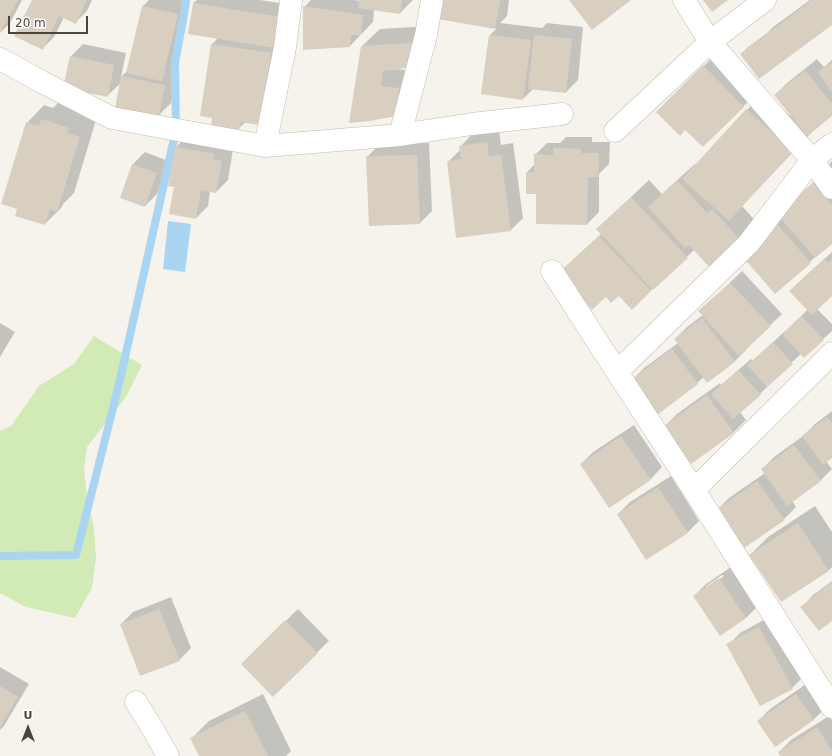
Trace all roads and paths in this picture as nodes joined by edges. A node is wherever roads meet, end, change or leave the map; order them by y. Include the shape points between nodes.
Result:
1 (291, 0) edge
2 (432, 0) edge
3 (684, 0) edge
4 (765, 0) edge
5 (710, 42) junction
6 (0, 59) edge
7 (562, 114) dead end
8 (615, 131) dead end
9 (400, 135) junction
10 (832, 144) edge
11 (266, 146) junction
12 (812, 160) junction
13 (832, 188) edge
14 (552, 272) dead end
15 (832, 353) edge
16 (616, 372) junction
17 (694, 490) junction
18 (136, 702) dead end
19 (832, 707) edge
20 (168, 756) edge

1 - 11 street
2 - 9 street via 426,35
3 - 5 street
4 - 5 street
5 - 8 street
5 - 12 street
6 - 11 street via 112,118
7 - 9 street
9 - 11 street
10 - 12 street
12 - 13 street
12 - 16 street via 749,243
14 - 16 street
15 - 17 street
16 - 17 street
17 - 19 street
18 - 20 street

